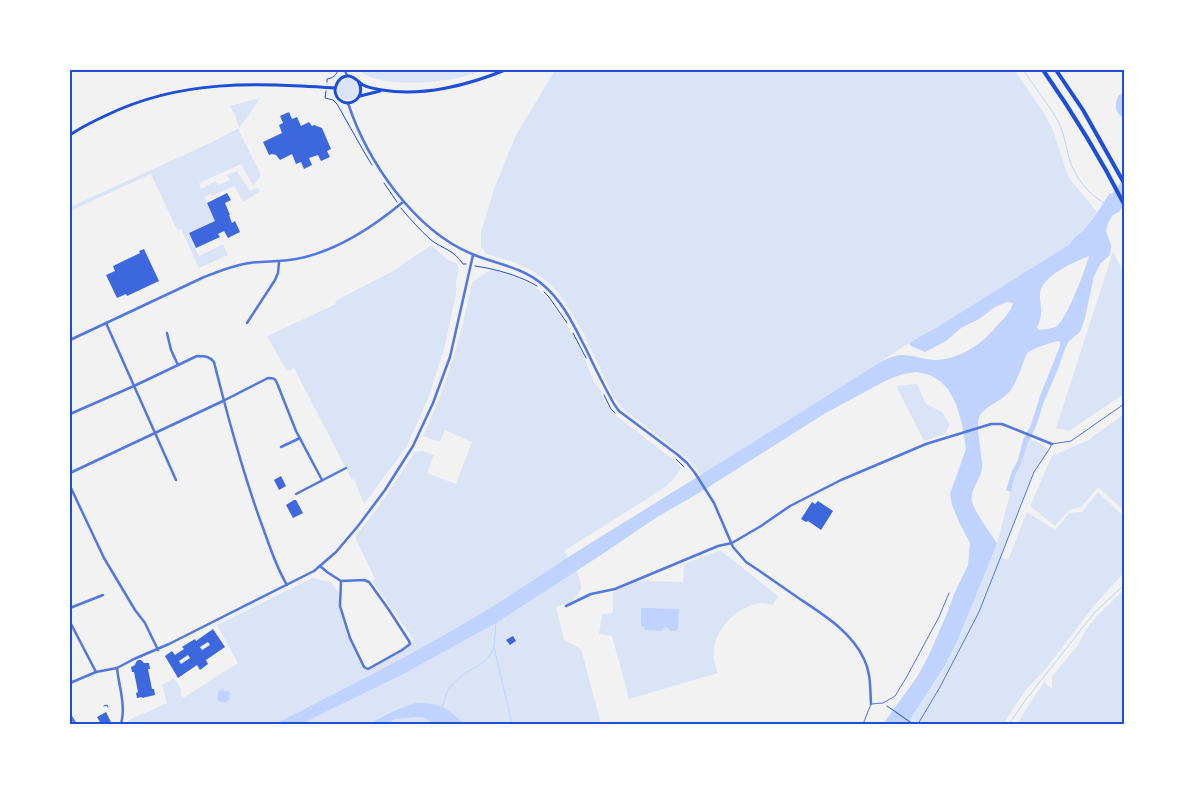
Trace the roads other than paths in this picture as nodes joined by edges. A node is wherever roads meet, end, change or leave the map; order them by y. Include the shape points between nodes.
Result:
1 (345, 70) edge
2 (505, 70) edge
3 (1043, 70) edge
4 (1056, 70) edge
5 (347, 76) junction
6 (358, 81) junction
7 (335, 88) junction
8 (384, 90) junction
9 (359, 97) junction
10 (348, 102) junction
11 (70, 135) edge
12 (1124, 184) edge
13 (403, 202) junction
14 (1124, 204) edge
15 (473, 255) junction
16 (279, 262) junction
17 (106, 323) junction
18 (247, 323) dead end
19 (167, 333) dead end
20 (70, 340) edge
21 (178, 365) junction
22 (134, 386) junction
23 (223, 401) junction
24 (1124, 404) edge
25 (70, 414) edge
26 (154, 433) junction
27 (300, 438) junction
28 (1052, 444) junction
29 (281, 447) dead end
30 (346, 468) dead end
31 (70, 473) edge
32 (176, 480) dead end
33 (322, 480) junction
34 (70, 486) edge
35 (296, 494) dead end
36 (732, 543) junction
37 (320, 566) junction
38 (341, 580) junction
39 (287, 585) junction
40 (949, 593) dead end
41 (103, 595) dead end
42 (566, 606) dead end
43 (70, 608) edge
44 (70, 622) edge
45 (158, 650) junction
46 (117, 668) junction
47 (96, 672) junction
48 (70, 683) edge
49 (871, 704) junction
50 (70, 715) edge
51 (73, 724) edge
52 (121, 724) edge
53 (863, 724) edge
54 (918, 724) edge

1 - 5 street
2 - 8 main road via 451,87 418,91
3 - 14 highway via 1103,164
4 - 12 highway via 1083,110
5 - 6 main road
5 - 7 main road via 338,81
6 - 8 main road
6 - 9 main road
7 - 10 main road via 340,100
7 - 11 main road via 256,84 192,89 120,109
8 - 9 main road
9 - 10 main road
10 - 13 street via 367,147
13 - 15 street via 441,237
13 - 16 street via 386,216 321,252
15 - 36 street via 531,276 555,297 569,315 619,411 687,463 711,497
15 - 37 street via 450,357 413,446 386,490 336,552
16 - 17 street via 247,263 222,270
16 - 18 street via 275,280
17 - 20 street
17 - 22 street
19 - 21 street
21 - 22 street
21 - 23 street via 197,356 210,358 214,362
22 - 25 street
22 - 26 street
23 - 26 street
23 - 27 street via 268,378 275,379
23 - 39 street via 257,513
24 - 28 lane via 1071,441
26 - 31 street
26 - 32 street
27 - 29 street
27 - 33 street
28 - 36 street via 1002,424 982,426 904,453 841,480 790,506
28 - 54 lane via 1034,472 979,612
30 - 33 street
33 - 35 street
34 - 45 street via 104,558
36 - 42 street
36 - 49 street via 746,562 824,616 850,639 868,669
37 - 38 street
37 - 39 street
38 - 38 street via 340,606 364,667 368,669 410,644 369,582
39 - 45 street
40 - 49 lane via 895,696
41 - 43 street
44 - 47 street
45 - 46 street
46 - 47 street
46 - 52 street via 123,704
47 - 48 street
49 - 53 lane
50 - 51 street

